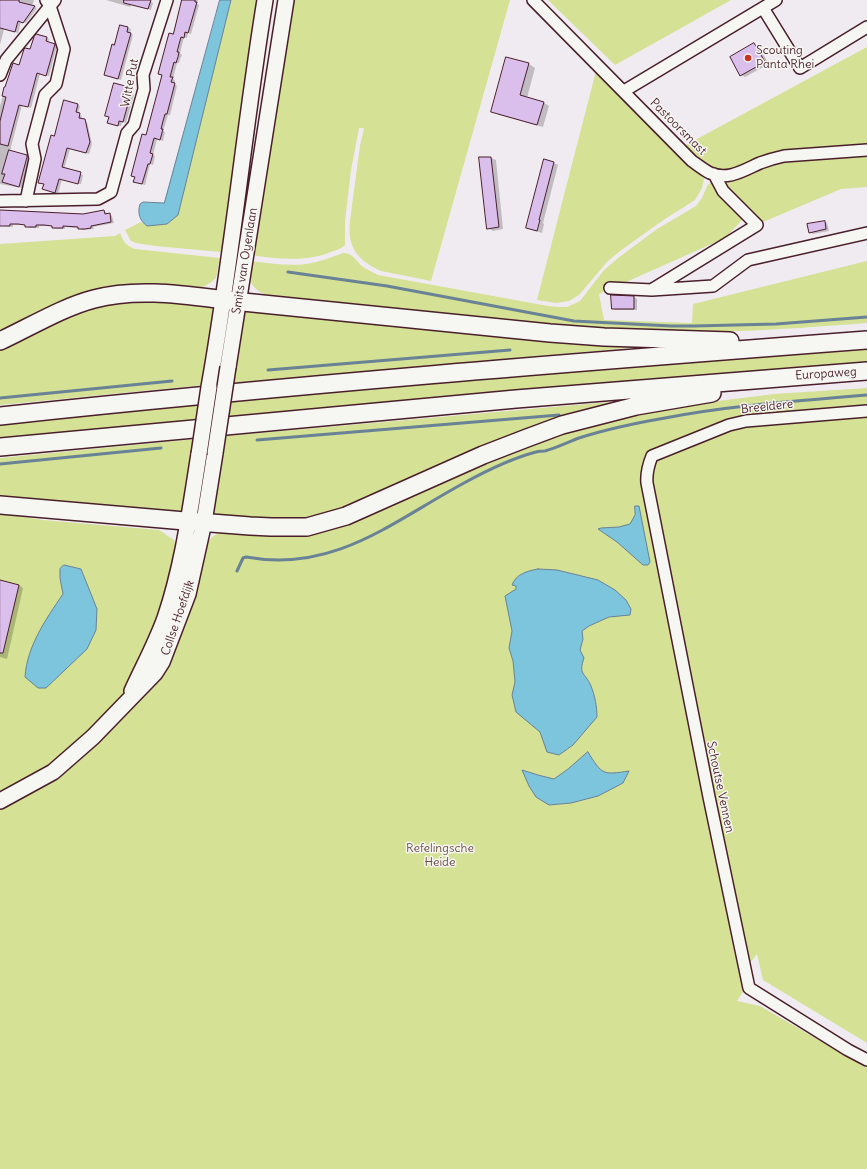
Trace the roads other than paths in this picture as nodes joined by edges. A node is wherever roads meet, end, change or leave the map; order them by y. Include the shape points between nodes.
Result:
1 (167, 0) edge
2 (265, 0) edge
3 (286, 0) edge
4 (533, 0) edge
5 (776, 0) edge
6 (51, 2) edge
7 (763, 8) junction
8 (867, 27) edge
9 (3, 59) edge
10 (0, 75) edge
11 (624, 91) junction
12 (867, 150) edge
13 (714, 174) junction
14 (0, 201) edge
15 (26, 201) junction
16 (867, 233) edge
17 (610, 288) dead end
18 (652, 290) junction
19 (231, 300) junction
20 (867, 340) edge
21 (0, 341) edge
22 (803, 345) junction
23 (867, 371) edge
24 (784, 377) junction
25 (867, 411) edge
26 (0, 416) edge
27 (0, 447) edge
28 (652, 456) joint
29 (0, 505) edge
30 (196, 522) junction
31 (0, 801) edge
32 (867, 1060) edge

1 - 15 street, Witte Put via 143,75 144,89 134,125 126,133 111,192 98,199
2 - 19 main road, Smits van Oyenlaan via 247,117
3 - 19 main road, Smits van Oyenlaan
4 - 11 street, Pastoorsmast
5 - 7 street
6 - 9 street
6 - 15 street via 64,49 56,84 46,95 32,144 35,159
7 - 8 street via 800,68
7 - 11 street
9 - 10 street
11 - 13 street, Pastoorsmast via 692,161
12 - 13 street, Pastoorsmast via 784,156 733,176
13 - 18 street via 723,191 757,225
14 - 15 street
16 - 18 street via 748,260 713,286
17 - 18 street
19 - 21 highway via 148,293 110,296 66,310
19 - 22 highway via 604,337
19 - 30 main road, Smits van Oyenlaan, bridge via 228,367 215,453
19 - 30 main road, Smits van Oyenlaan, bridge via 212,368 198,454
20 - 22 highway
22 - 26 highway via 385,379
23 - 24 highway, Europaweg
24 - 27 highway
24 - 30 highway via 636,406 562,425 484,455 371,506 329,521 290,527
25 - 28 street, Breeldere via 746,421 729,425
28 - 32 street, Schoutse Vennen via 647,470 647,483 749,988
29 - 30 highway
30 - 31 main road, Collse Hoefdijk via 182,557 164,620 127,702 94,737 53,772

